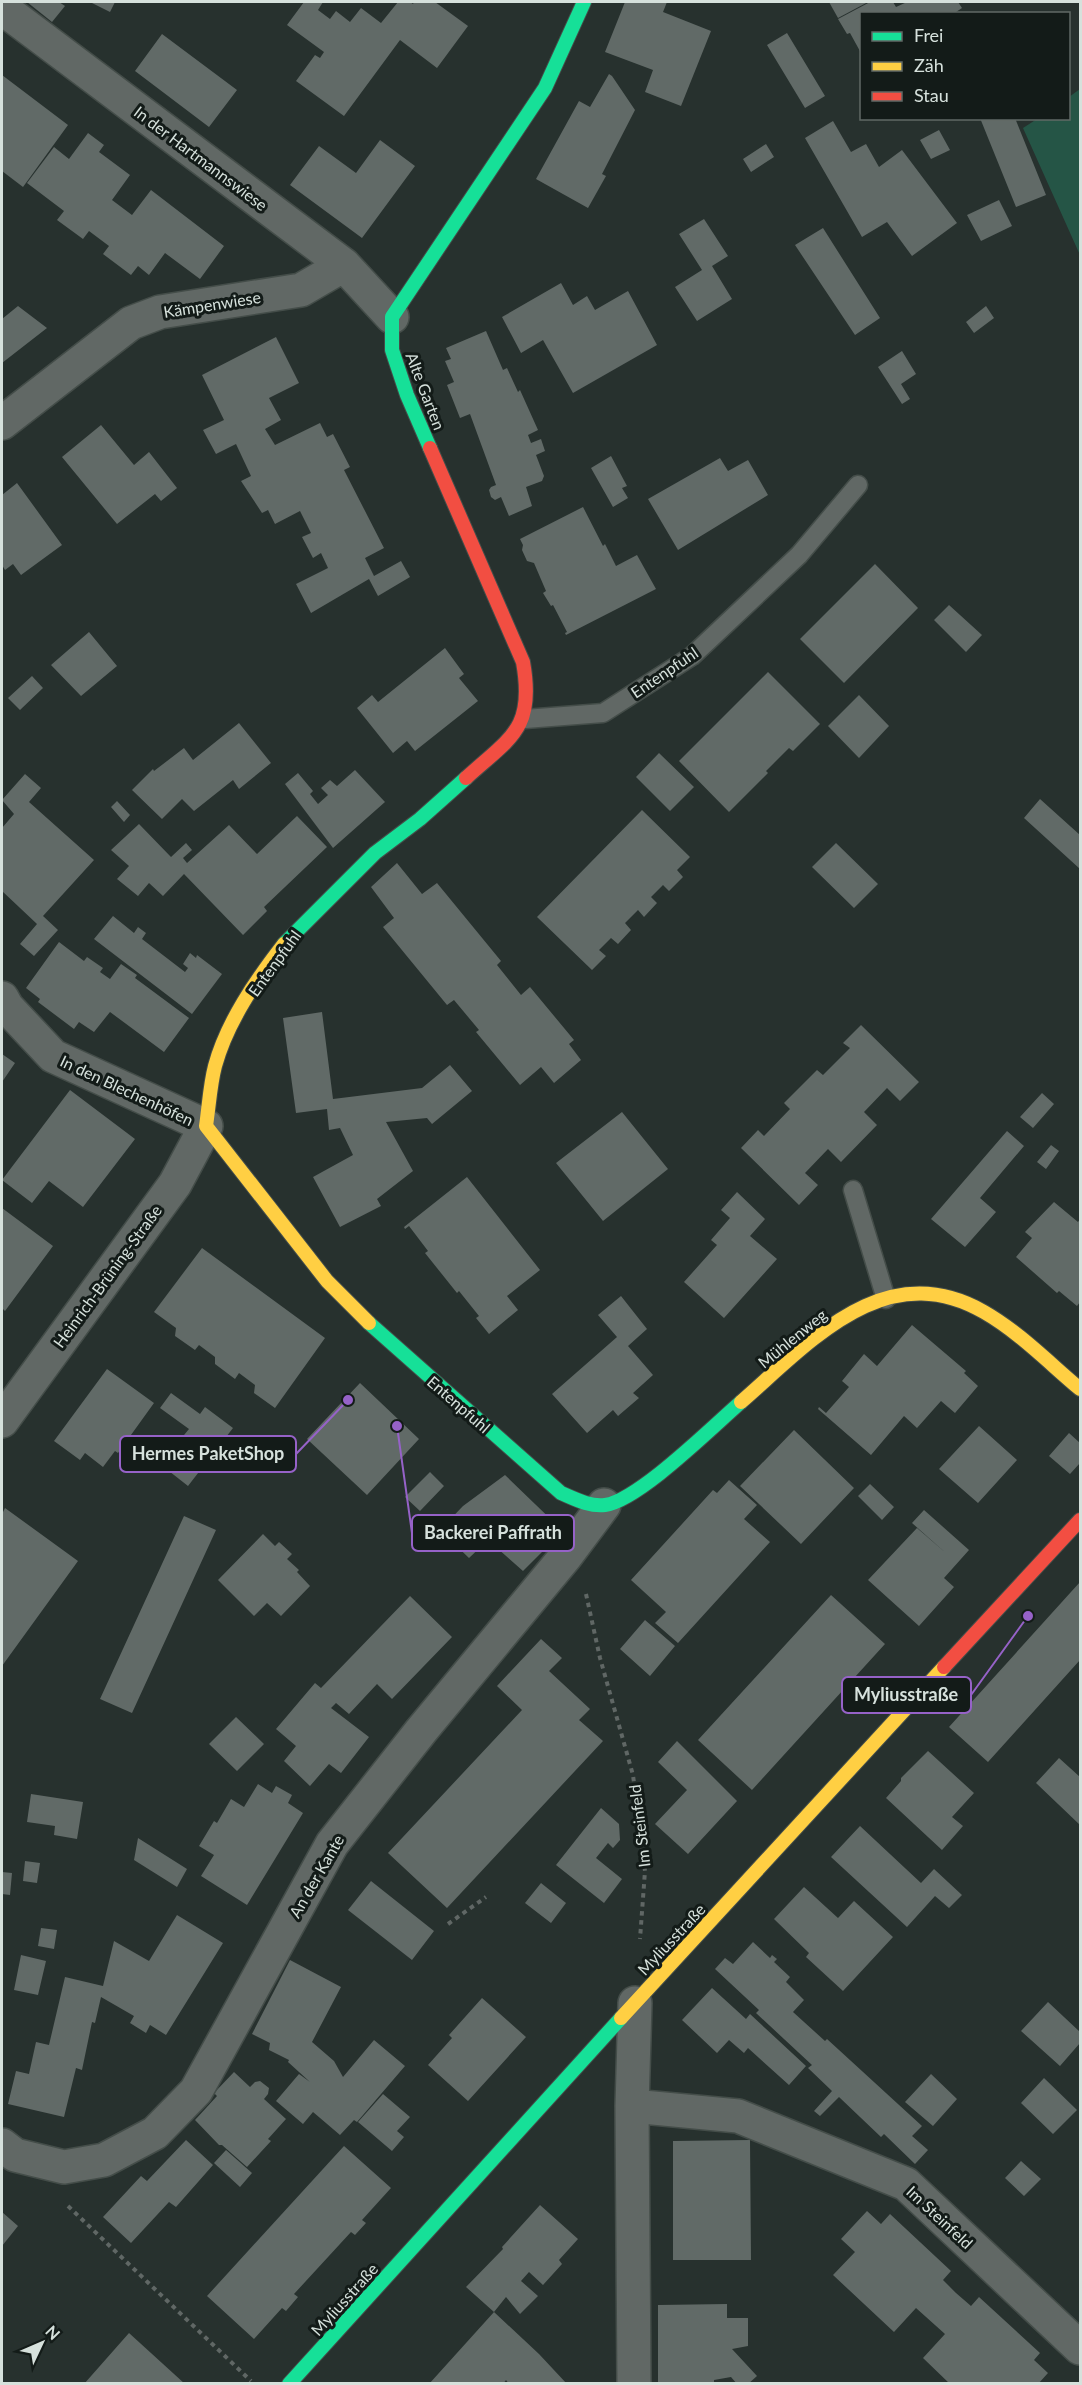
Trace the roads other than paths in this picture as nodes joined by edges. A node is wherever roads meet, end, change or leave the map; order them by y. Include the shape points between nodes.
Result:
1 (584, 2) edge
2 (2, 8) edge
3 (344, 265) junction
4 (392, 318) junction
5 (2, 423) edge
6 (858, 485) dead end
7 (525, 719) junction
8 (2, 998) edge
9 (206, 1126) junction
10 (853, 1190) dead end
11 (886, 1299) junction
12 (1080, 1389) edge
13 (2, 1421) edge
14 (604, 1505) junction
15 (1080, 1520) edge
16 (635, 2002) junction
17 (632, 2106) junction
18 (2, 2145) edge
19 (1080, 2348) edge
20 (289, 2384) edge
21 (634, 2384) edge

1 - 4 street via 545,88
2 - 3 street, In der Hartmannswiese
3 - 4 street, In der Hartmannswiese
3 - 5 street, Kämpenwiese via 301,290 160,312 131,323
4 - 7 street, Alte Garten via 392,350 407,395 524,662 528,695
6 - 7 lane, Entenpfuhl via 799,555 692,656 603,713
7 - 9 street, Entenpfuhl via 516,733 420,819 375,853 290,936 233,1022 215,1066
8 - 9 street, In den Blechenhöfen via 53,1056
9 - 13 street, Heinrich-Brüning-Straße via 174,1184
9 - 14 street, Entenpfuhl via 327,1281 383,1337 561,1492 588,1505
10 - 11 lane
11 - 12 street, Mühlenweg via 903,1294 946,1296 984,1312
11 - 14 street, Mühlenweg via 862,1306 825,1329 643,1487 622,1500
14 - 18 street, An der Kante via 332,1844 196,2091 155,2133 104,2160 64,2167 15,2155
15 - 16 street, Myliusstraße
16 - 17 street
16 - 20 street, Myliusstraße
17 - 19 street, Im Steinfeld via 738,2116 906,2184
17 - 21 street

